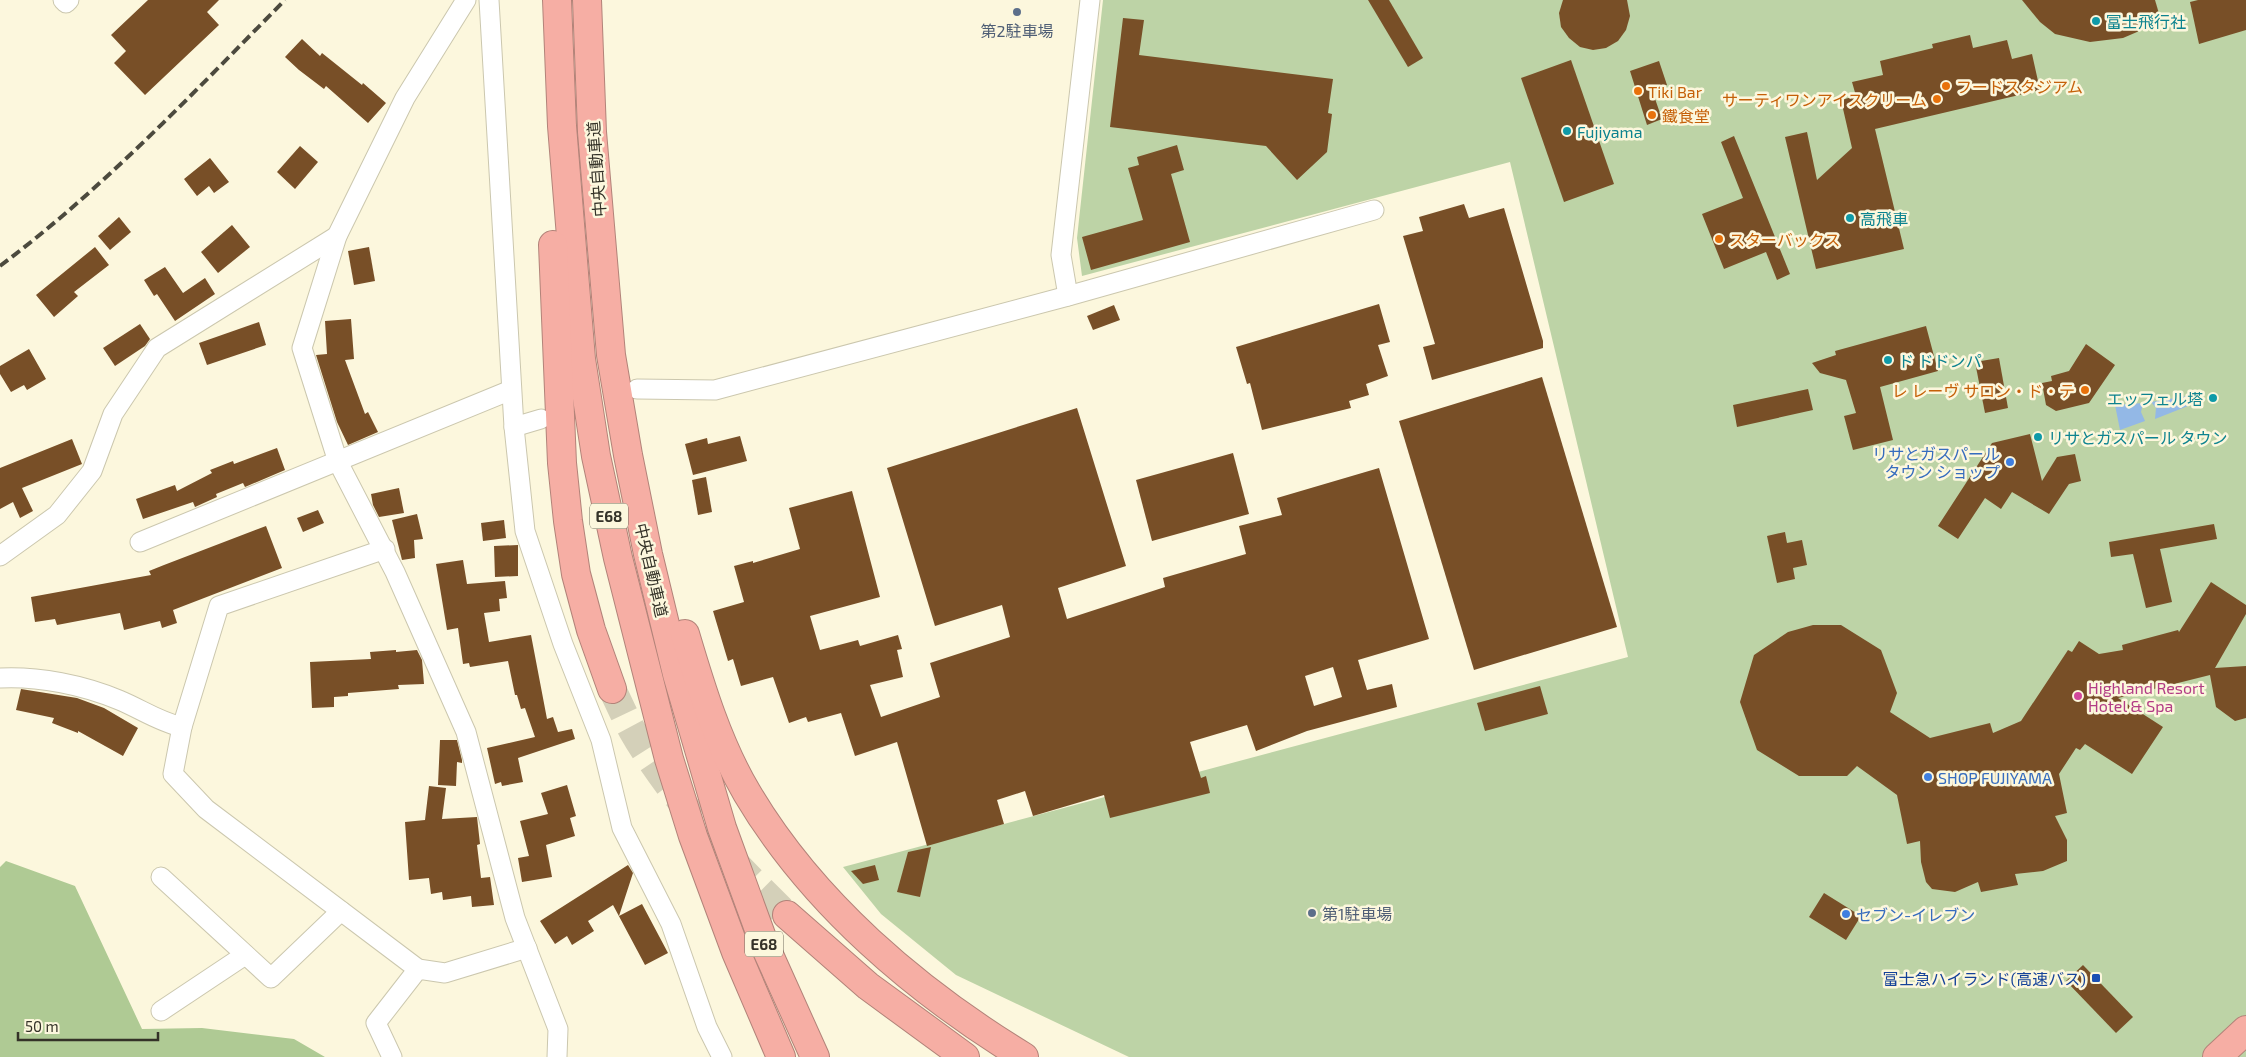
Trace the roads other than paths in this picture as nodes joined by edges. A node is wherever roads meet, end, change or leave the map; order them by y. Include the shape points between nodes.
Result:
1 (63, 0) edge
2 (69, 0) edge
3 (466, 0) edge
4 (489, 0) edge
5 (548, 0) edge
6 (557, 0) edge
7 (587, 0) edge
8 (1090, 0) edge
9 (1374, 210) dead end
10 (336, 236) junction
11 (1068, 296) junction
12 (611, 355) junction
13 (636, 388) dead end
14 (512, 390) junction
15 (541, 419) dead end
16 (514, 428) junction
17 (338, 462) junction
18 (140, 542) dead end
19 (384, 549) junction
20 (0, 556) edge
21 (0, 678) edge
22 (612, 689) tunnel mouth
23 (182, 727) junction
24 (161, 878) dead end
25 (341, 911) junction
26 (787, 915) tunnel mouth
27 (526, 948) junction
28 (245, 955) junction
29 (418, 969) junction
30 (161, 1012) dead end
31 (2246, 1030) edge
32 (2218, 1056) edge
33 (392, 1057) edge
34 (557, 1057) edge
35 (722, 1057) edge
36 (781, 1057) edge
37 (815, 1057) edge
38 (965, 1057) edge
39 (1024, 1057) edge

1 - 2 street via 66,3
3 - 10 street via 405,98
4 - 14 street
5 - 22 highway via 546,83 562,462 576,574
6 - 36 highway, 中央自動車道 / E68 via 562,135 581,359 596,456 661,731 693,836 736,952
7 - 12 highway, 中央自動車道 / E68 via 592,132
8 - 11 street via 1061,255
9 - 11 street
10 - 17 street via 302,348
10 - 20 street via 157,348 113,414 92,471 58,515
11 - 13 street via 714,390
12 - 37 highway, 中央自動車道 / E68 via 648,554 699,752 722,828 765,946
12 - 39 highway via 671,589 720,736 746,792 775,836 812,882 858,929 930,992
14 - 16 street
14 - 17 street
15 - 16 street
16 - 35 street via 525,531 563,644 601,740 622,828 672,924 707,1027
17 - 18 street
17 - 19 street
19 - 23 street via 219,606
19 - 27 street via 466,732 515,918
21 - 23 street via 20,677 90,689 120,700 166,724
23 - 25 street via 173,774 206,809
24 - 28 street
25 - 28 street via 271,978
25 - 29 street
26 - 38 highway via 868,986
27 - 29 street via 445,973
27 - 34 street via 558,1029
28 - 30 street
29 - 33 street via 376,1024
31 - 32 highway

